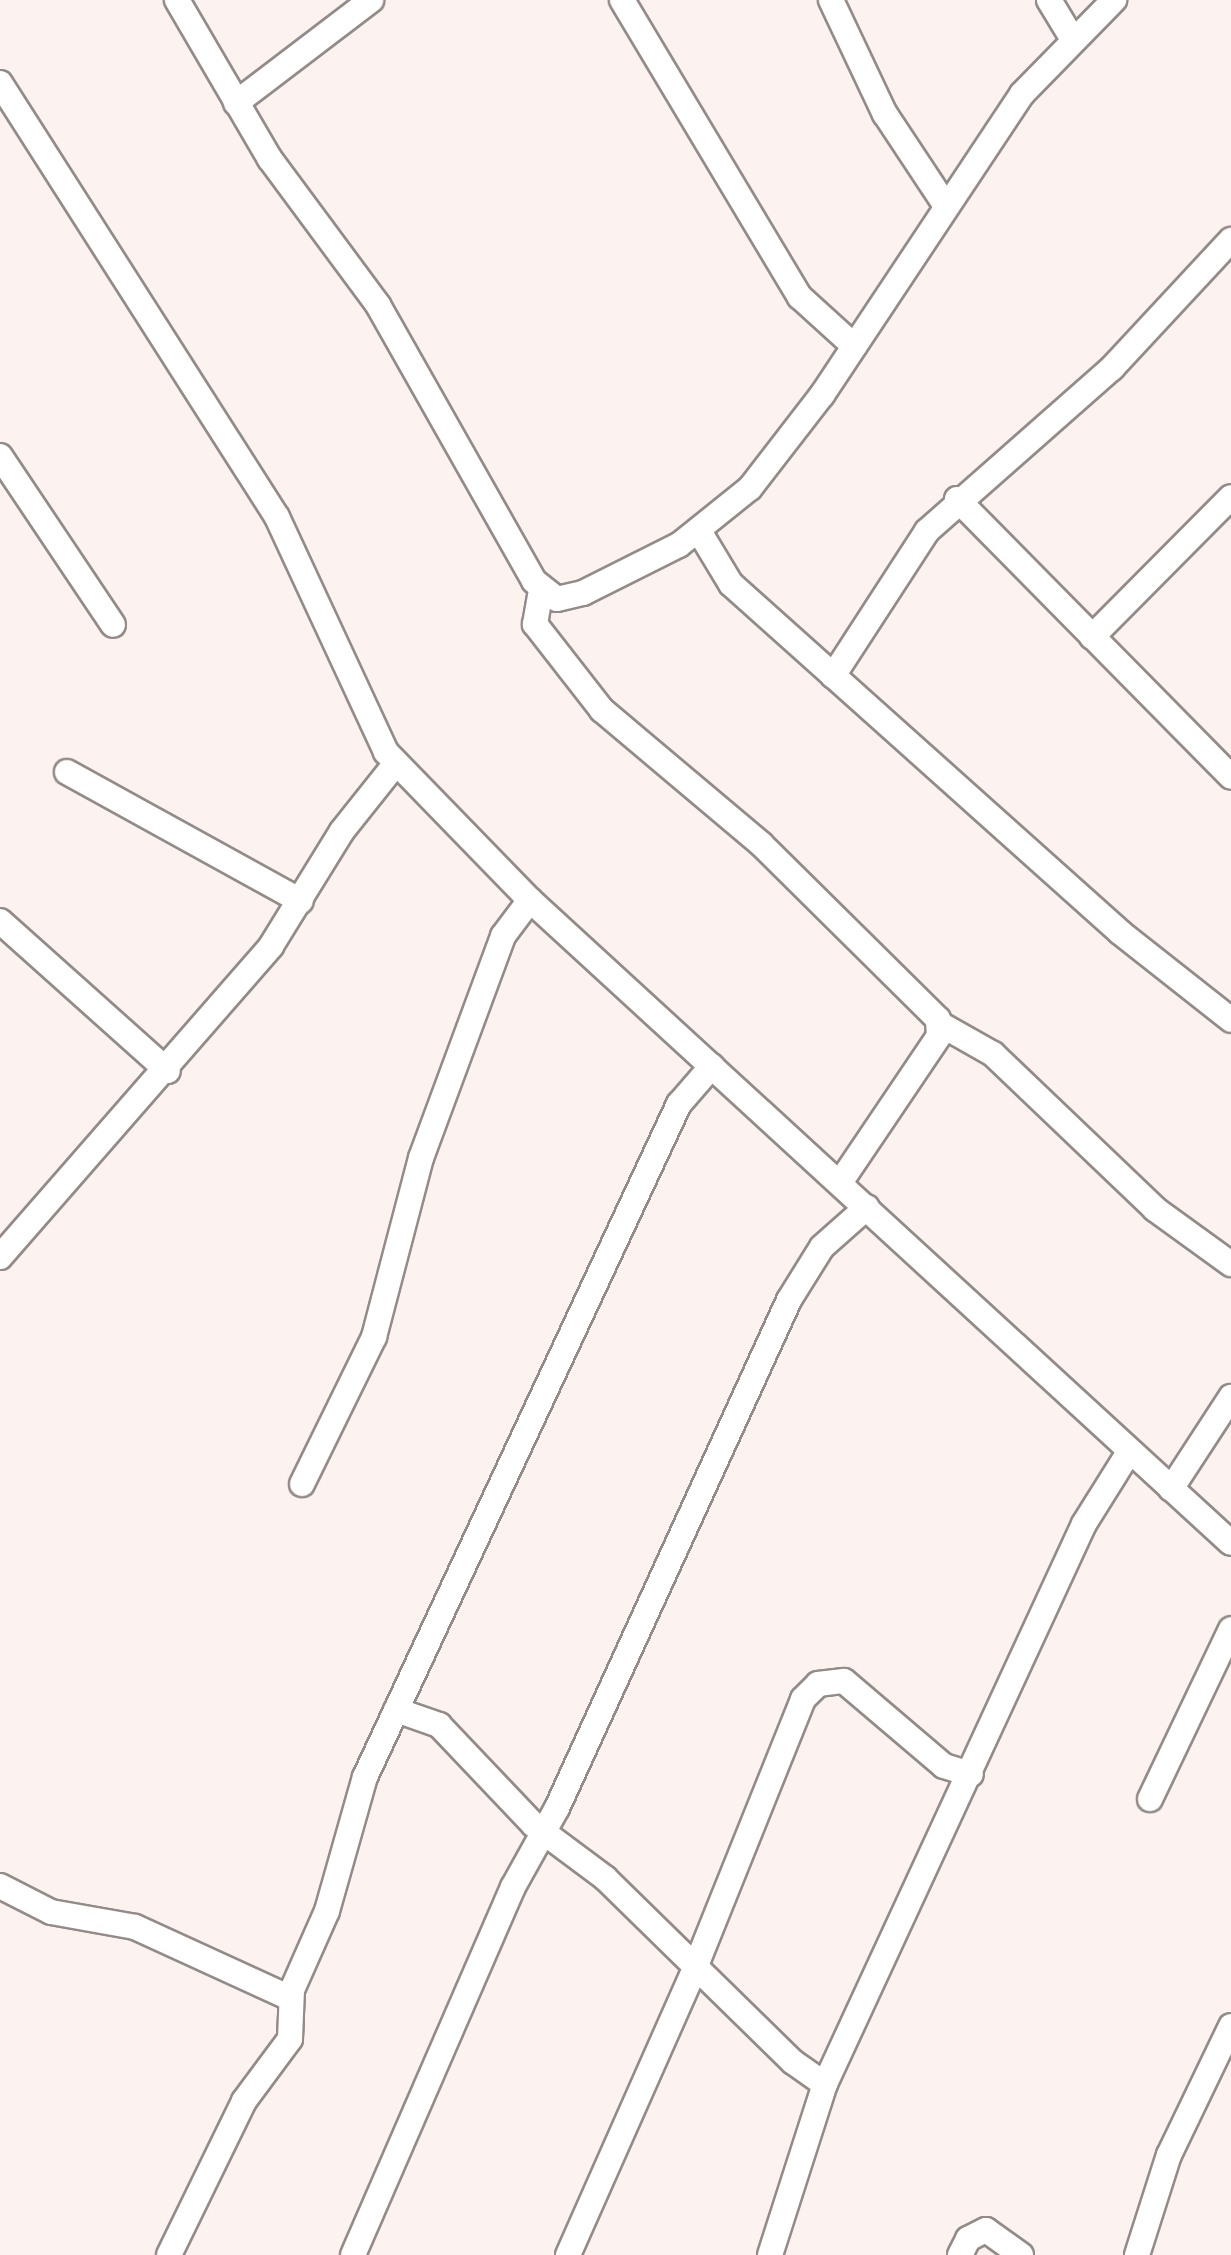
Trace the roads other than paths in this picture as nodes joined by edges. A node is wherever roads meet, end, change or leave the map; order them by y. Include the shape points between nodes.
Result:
1 (177, 0) edge
2 (371, 0) edge
3 (622, 0) edge
4 (831, 0) edge
5 (1049, 0) edge
6 (1114, 0) edge
7 (1072, 38) junction
8 (0, 83) edge
9 (236, 103) junction
10 (946, 206) junction
11 (1231, 240) edge
12 (853, 346) junction
13 (0, 456) edge
14 (1231, 497) edge
15 (957, 499) junction
16 (699, 531) junction
17 (541, 590) junction
18 (113, 625) dead end
19 (1092, 637) junction
20 (833, 676) junction
21 (396, 763) junction
22 (1228, 767) edge
23 (67, 772) dead end
24 (530, 900) junction
25 (301, 901) junction
26 (0, 921) edge
27 (1231, 1020) edge
28 (940, 1024) junction
29 (712, 1066) junction
30 (167, 1071) junction
31 (842, 1180) junction
32 (867, 1207) junction
33 (0, 1256) edge
34 (1231, 1264) edge
35 (1231, 1398) edge
36 (1129, 1452) junction
37 (302, 1484) dead end
38 (1171, 1489) junction
39 (1231, 1543) edge
40 (1231, 1629) edge
41 (396, 1710) junction
42 (971, 1774) junction
43 (1150, 1799) dead end
44 (544, 1833) junction
45 (0, 1886) edge
46 (695, 1968) junction
47 (290, 1998) junction
48 (1231, 2026) edge
49 (825, 2084) junction
50 (169, 2255) edge
51 (353, 2255) edge
52 (568, 2255) edge
53 (770, 2255) edge
54 (960, 2255) edge
55 (1021, 2255) edge
56 (1136, 2255) edge

1 - 9 street
2 - 9 street
3 - 12 street via 785,274 811,309
4 - 10 street via 886,114
5 - 7 street
6 - 7 street
7 - 10 street via 1021,94
8 - 21 street via 277,517 374,734
9 - 17 street via 378,305
10 - 12 street
11 - 15 street via 1112,368
12 - 16 street via 770,465
13 - 18 street
14 - 19 street
15 - 19 street
15 - 20 street via 913,547
16 - 17 street via 583,593 556,598
16 - 20 street via 731,584
17 - 28 street via 535,624 602,710 761,844
19 - 22 street
20 - 27 street via 1121,933
21 - 24 street
21 - 25 street via 342,831
23 - 25 street
24 - 29 street
24 - 37 street via 503,936 414,1175 374,1337
25 - 30 street
26 - 30 street
28 - 31 street via 932,1046
28 - 34 street via 993,1054 1155,1209
29 - 31 street
29 - 41 street via 679,1104
30 - 33 street
31 - 32 street
32 - 36 street
32 - 44 street via 822,1247 789,1300
35 - 38 street
36 - 38 street
36 - 42 street via 1084,1524
38 - 39 street
40 - 43 street
41 - 44 street via 439,1725
41 - 47 street via 366,1777 327,1911
42 - 46 street via 936,1760 844,1682 818,1684 797,1709
42 - 49 street
44 - 46 street via 605,1878
44 - 51 street via 502,1913
45 - 47 street via 51,1912 135,1927
46 - 49 street via 793,2062
46 - 52 street
47 - 50 street via 290,2039 244,2101
48 - 56 street via 1169,2155
49 - 53 street
54 - 55 street via 973,2234 986,2230

